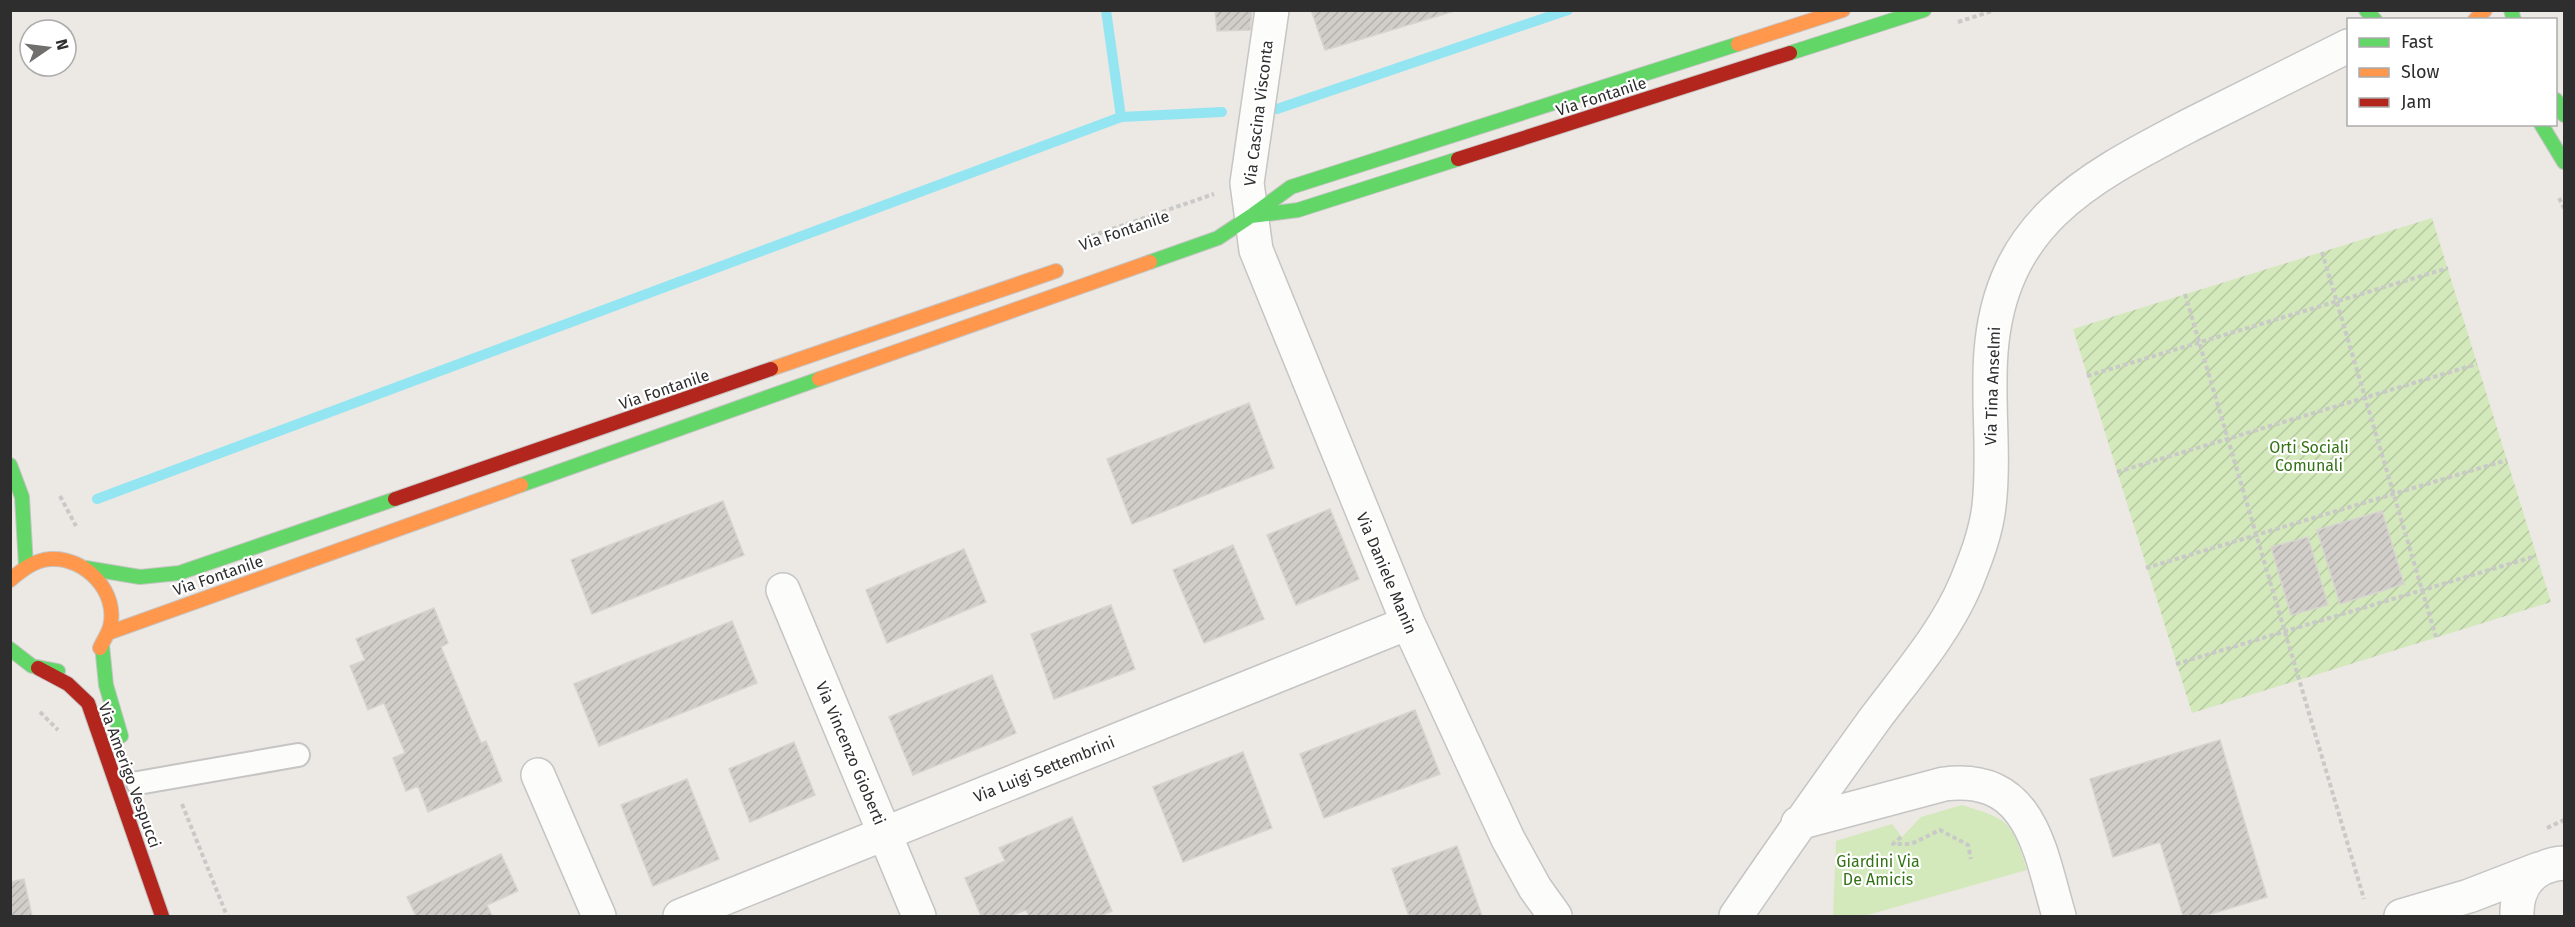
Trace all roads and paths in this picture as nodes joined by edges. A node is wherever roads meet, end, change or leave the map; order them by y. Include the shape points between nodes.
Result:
1 (1272, 10) edge
2 (1843, 10) edge
3 (1924, 10) edge
4 (2347, 47) edge
5 (2557, 102) edge
6 (2565, 115) edge
7 (2542, 126) edge
8 (2565, 162) edge
9 (1236, 217) junction
10 (2322, 252) dead end
11 (1075, 265) dead end
12 (2448, 268) dead end
13 (2185, 294) dead end
14 (2337, 301) junction
15 (2199, 341) junction
16 (2477, 364) dead end
17 (2087, 376) dead end
18 (2366, 397) junction
19 (2228, 437) junction
20 (2507, 460) dead end
21 (10, 465) edge
22 (2117, 472) dead end
23 (2394, 494) junction
24 (22, 497) junction
25 (35, 515) dead end
26 (2256, 534) junction
27 (55, 542) dead end
28 (2536, 556) dead end
29 (68, 560) junction
30 (26, 566) junction
31 (86, 568) junction
32 (2146, 568) dead end
33 (10, 580) edge
34 (783, 590) dead end
35 (2423, 591) junction
36 (1408, 623) junction
37 (2285, 631) junction
38 (2436, 637) dead end
39 (105, 639) junction
40 (11, 651) edge
41 (90, 658) dead end
42 (2176, 664) dead end
43 (38, 668) junction
44 (74, 668) dead end
45 (126, 752) dead end
46 (298, 755) dead end
47 (538, 775) dead end
48 (171, 777) junction
49 (138, 784) dead end
50 (1798, 823) junction
51 (884, 832) junction
52 (1901, 837) dead end
53 (1971, 859) dead end
54 (2552, 866) edge
55 (2469, 896) junction
56 (2364, 899) dead end
57 (162, 916) edge
58 (227, 916) edge
59 (599, 916) edge
60 (680, 916) edge
61 (919, 916) edge
62 (1555, 916) edge
63 (1736, 916) edge
64 (2059, 916) edge
65 (2401, 916) edge
66 (2516, 916) edge

1 - 9 street, Via Cascina Visconta via 1247,183
2 - 9 street, Via Fontanile via 1291,187
3 - 9 street, Via Fontanile via 1298,210
4 - 50 street, Via Tina Anselmi via 2103,171 2059,206 2024,249 1995,314 1989,372 1989,508 1966,584 1920,657
5 - 6 street
7 - 8 street
9 - 36 street, Via Daniele Manin via 1256,250
9 - 39 street, Via Fontanile via 1218,238 138,620
10 - 14 path
11 - 31 street, Via Fontanile via 179,573 140,577
12 - 14 path
13 - 15 path
14 - 15 path
14 - 18 path
15 - 17 path
15 - 19 path
16 - 18 path
18 - 19 path
18 - 23 path
19 - 22 path
19 - 26 path
20 - 23 path
21 - 24 street
23 - 26 path
23 - 35 path
24 - 25 street
24 - 30 street
26 - 32 path
26 - 37 path
27 - 29 street
28 - 35 path
29 - 30 street via 46,559
29 - 31 street
30 - 33 street
31 - 39 street, Via Amerigo Vespucci via 108,597 111,615
34 - 51 street, Via Vincenzo Gioberti
35 - 37 path
35 - 38 path
36 - 51 street, Via Luigi Settembrini
36 - 62 street, Via Daniele Manin via 1508,839
37 - 42 path
37 - 56 path
39 - 41 street
39 - 45 street, Via Amerigo Vespucci via 106,685
40 - 43 street, Via Amerigo Vespucci
43 - 44 street
43 - 57 street, Via Amerigo Vespucci via 68,684 87,703
46 - 48 lane
47 - 59 street
48 - 49 lane
48 - 58 path
50 - 63 street, Via Tina Anselmi
50 - 64 street via 1944,784 1963,782 1999,791 2025,816 2034,832
51 - 60 street, Via Luigi Settembrini
51 - 61 street, Via Vincenzo Gioberti
52 - 53 path via 1893,844 1911,844 1941,830 1968,845
54 - 55 street
54 - 66 street via 2528,878 2521,889
55 - 65 street
55 - 66 street

